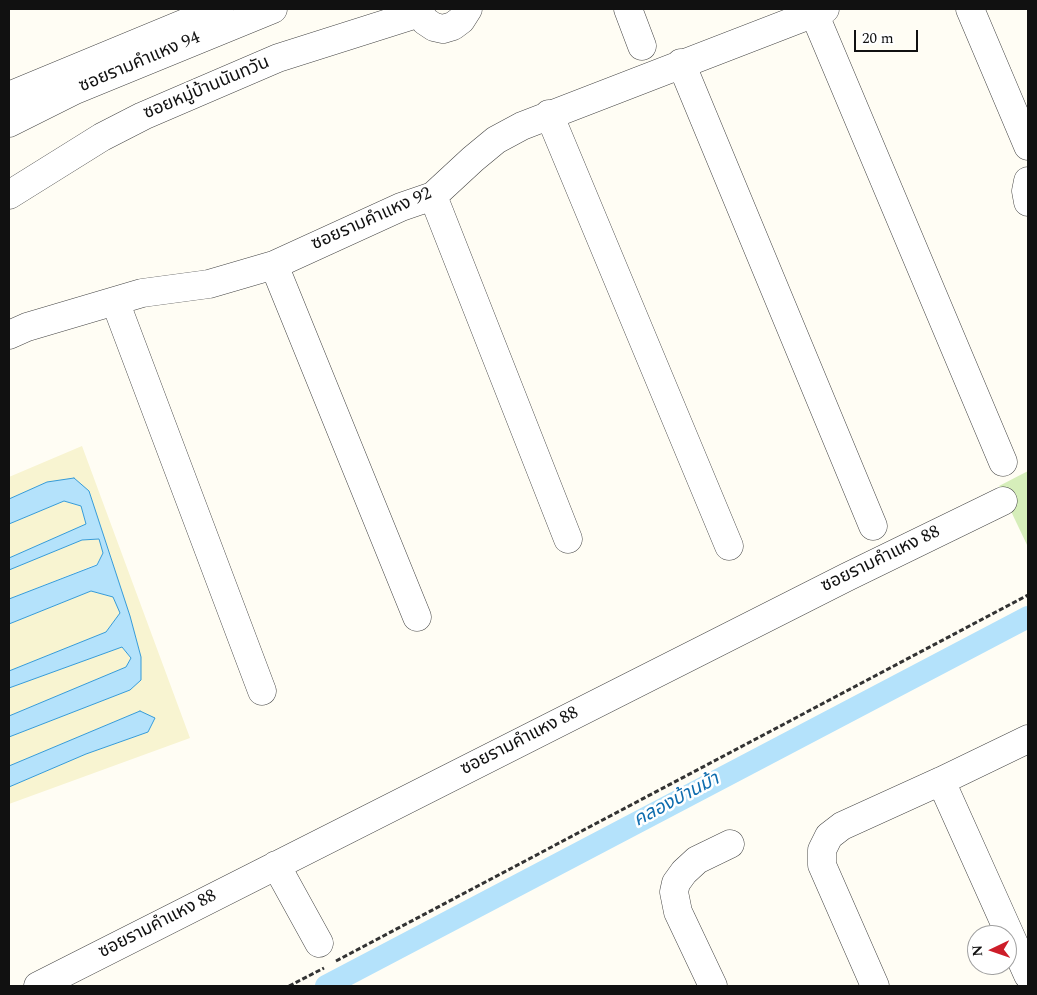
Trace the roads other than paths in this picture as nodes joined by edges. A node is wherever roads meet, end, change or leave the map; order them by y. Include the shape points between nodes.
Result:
1 (219, 9) edge
2 (273, 9) edge
3 (468, 9) edge
4 (628, 9) edge
5 (970, 9) edge
6 (419, 11) edge
7 (820, 11) edge
8 (642, 46) dead end
9 (681, 63) junction
10 (9, 96) edge
11 (549, 114) junction
12 (9, 123) edge
13 (1028, 146) edge
14 (1028, 181) edge
15 (9, 195) edge
16 (433, 196) junction
17 (1028, 202) edge
18 (274, 265) junction
19 (114, 301) junction
20 (9, 335) edge
21 (1003, 462) dead end
22 (1003, 501) dead end
23 (873, 526) dead end
24 (568, 539) dead end
25 (729, 546) dead end
26 (418, 617) dead end
27 (262, 691) dead end
28 (1028, 738) edge
29 (941, 781) junction
30 (730, 844) dead end
31 (276, 865) junction
32 (325, 958) road end
33 (1028, 975) edge
34 (38, 986) edge
35 (713, 986) edge
36 (875, 986) edge

1 - 10 street, ซอยรามคําแหง 94
2 - 12 street, ซอยรามคําแหง 94 via 75,90
3 - 6 street, ซอยหมู่บ้านนันทวัน via 461,20 443,29 430,24
4 - 8 street
5 - 13 street
6 - 15 street, ซอยหมู่บ้านนันทวัน via 278,58 144,116 102,137
7 - 9 street, ซอยรามคําแหง 92
7 - 21 street
9 - 11 street, ซอยรามคําแหง 92
9 - 23 street
11 - 16 street, ซอยรามคําแหง 92 via 496,140
11 - 25 street
14 - 17 street
16 - 18 street, ซอยรามคําแหง 92 via 401,207
16 - 24 street
18 - 19 street, ซอยรามคําแหง 92 via 209,284 142,293
18 - 26 street
19 - 20 street, ซอยรามคําแหง 92
19 - 27 street
22 - 31 street, ซอยรามคำแหง 88
28 - 29 street
29 - 33 street
29 - 36 street via 842,826 830,836 822,850 822,865
30 - 35 street via 697,860 676,883 674,892 678,912
31 - 32 street
31 - 34 street, ซอยรามคำแหง 88

